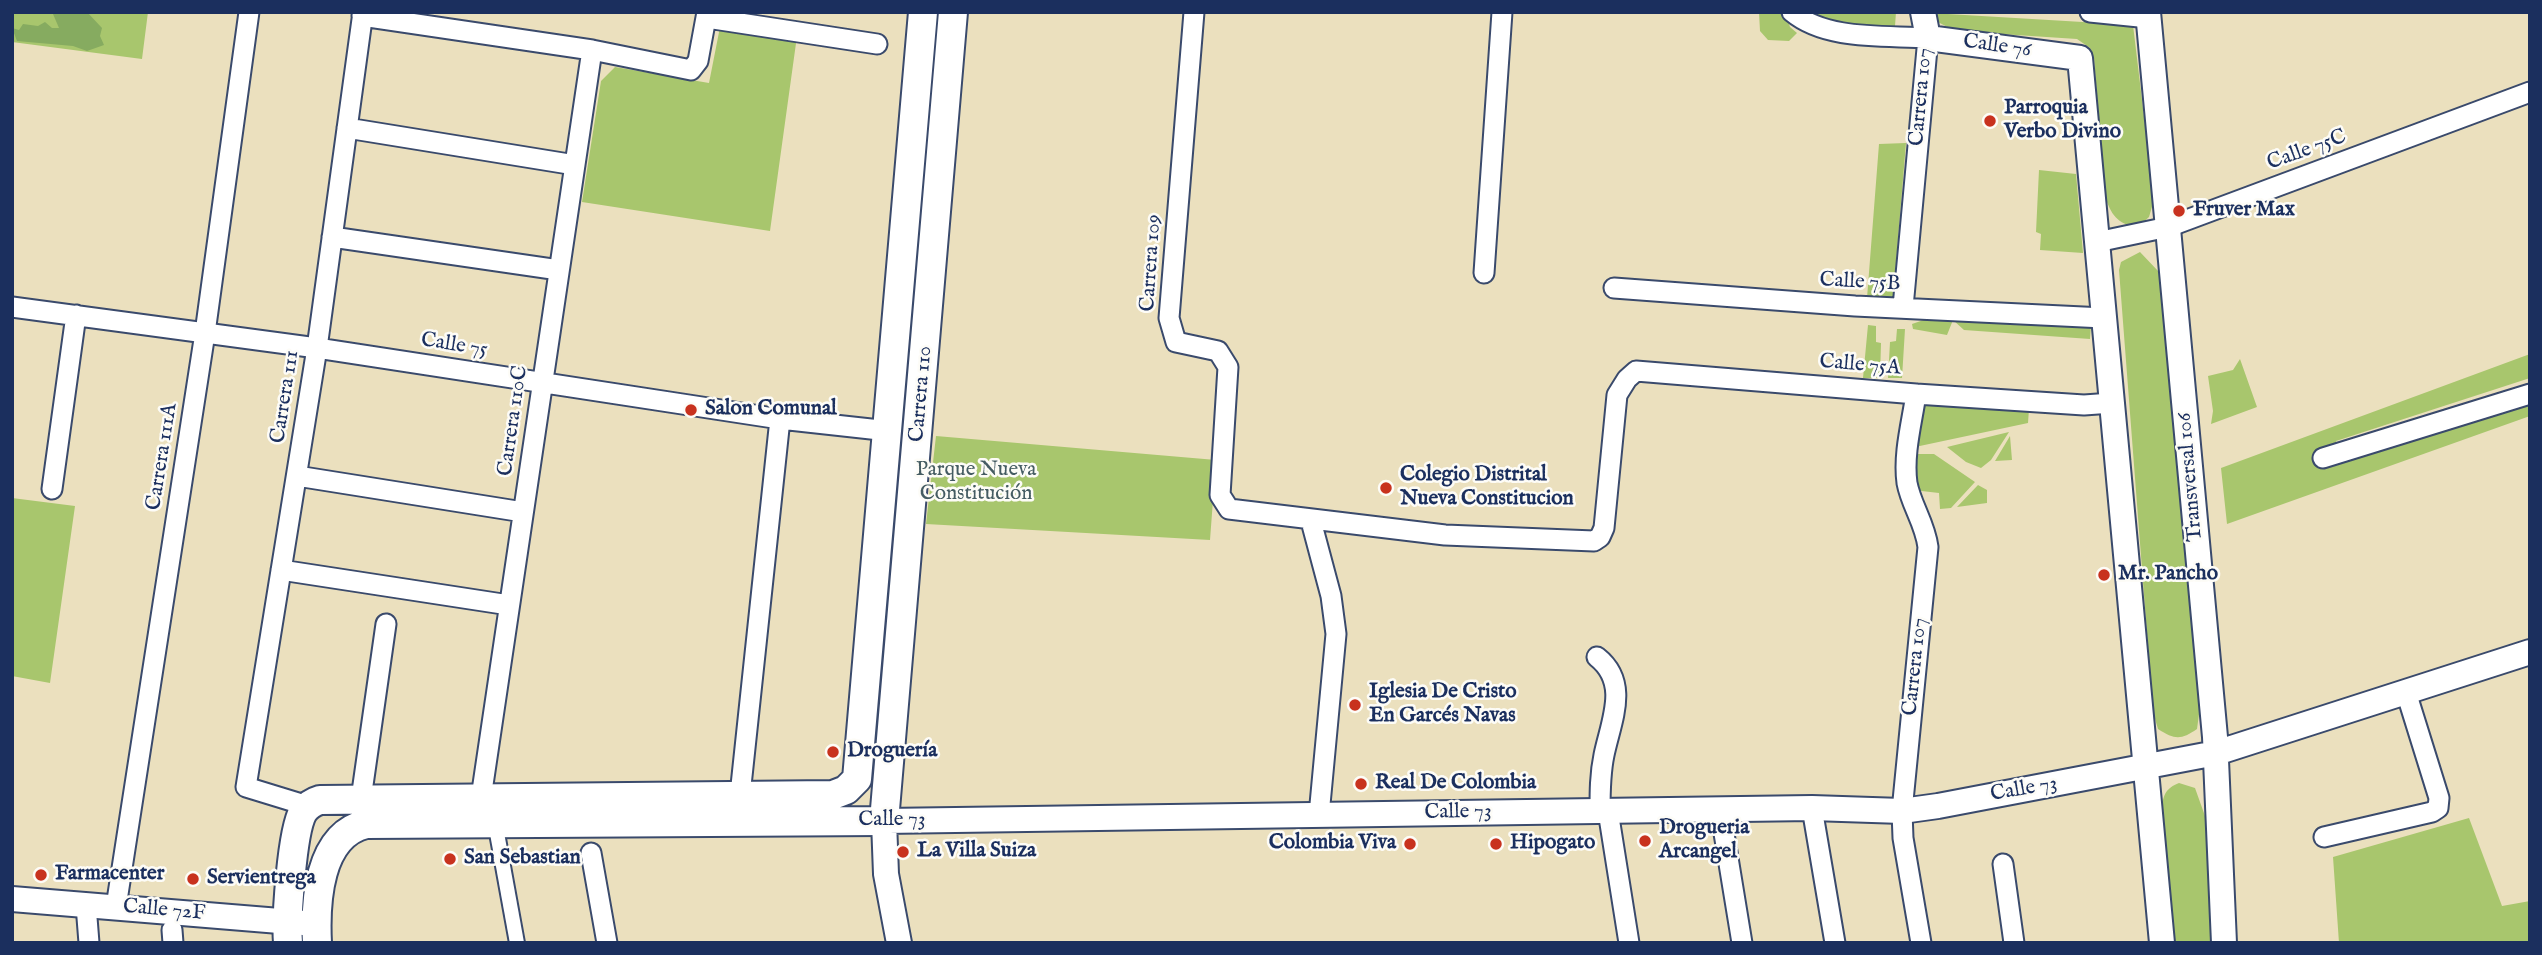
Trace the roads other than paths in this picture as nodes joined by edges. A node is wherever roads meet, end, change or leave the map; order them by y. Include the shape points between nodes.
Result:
1 (249, 12) edge
2 (923, 12) edge
3 (953, 12) edge
4 (1194, 12) edge
5 (1502, 12) edge
6 (1792, 12) edge
7 (1923, 12) edge
8 (2090, 12) edge
9 (362, 14) edge
10 (707, 15) edge
11 (2149, 15) edge
12 (1928, 38) junction
13 (877, 44) dead end
14 (592, 50) junction
15 (2530, 92) edge
16 (347, 128) junction
17 (575, 165) junction
18 (2168, 227) junction
19 (332, 237) junction
20 (2097, 242) junction
21 (559, 270) junction
22 (1484, 273) dead end
23 (1614, 288) dead end
24 (12, 307) edge
25 (1903, 307) junction
26 (76, 315) junction
27 (2104, 318) junction
28 (205, 332) junction
29 (317, 348) junction
30 (542, 383) junction
31 (1916, 394) junction
32 (2530, 394) edge
33 (2112, 403) junction
34 (780, 419) junction
35 (888, 431) junction
36 (2323, 458) dead end
37 (296, 476) junction
38 (51, 489) dead end
39 (523, 512) junction
40 (1311, 521) junction
41 (281, 570) junction
42 (509, 606) junction
43 (386, 624) dead end
44 (2530, 652) edge
45 (1597, 657) dead end
46 (2406, 692) junction
47 (2217, 753) junction
48 (2143, 768) junction
49 (853, 785) joint
50 (740, 795) junction
51 (481, 798) junction
52 (308, 806) junction
53 (1812, 808) junction
54 (1720, 809) junction
55 (1604, 811) junction
56 (1902, 811) junction
57 (363, 812) junction
58 (1319, 815) junction
59 (884, 821) junction
60 (495, 822) junction
61 (2323, 837) dead end
62 (591, 853) dead end
63 (2003, 864) dead end
64 (12, 899) edge
65 (86, 905) junction
66 (116, 907) junction
67 (287, 932) edge
68 (317, 933) edge
69 (89, 943) edge
70 (517, 943) edge
71 (607, 943) edge
72 (899, 943) edge
73 (1629, 943) edge
74 (1742, 943) edge
75 (1835, 943) edge
76 (1921, 943) edge
77 (2014, 943) edge
78 (2162, 943) edge
79 (2224, 943) edge

1 - 28 street, Carrera 111A
2 - 35 main road, Carrera 110
3 - 59 main road, Carrera 110
4 - 40 street, Carrera 109 via 1169,318 1175,342 1218,351 1228,367 1220,495 1224,505 1238,512
5 - 22 street
6 - 12 street, Calle 76 via 1832,30
7 - 12 street, Carrera 107
8 - 11 street
9 - 14 street
9 - 16 street, Carrera 111
10 - 13 street
10 - 14 street via 698,61 691,69
11 - 18 street, Transversal 106
12 - 20 street, Calle 76 via 2080,58
12 - 25 street, Carrera 107
14 - 17 street, Carrera 110C
15 - 18 street, Calle 75C
16 - 17 street
16 - 19 street, Carrera 111
17 - 21 street, Carrera 110C
18 - 20 street, Calle 75C
18 - 47 street, Transversal 106
19 - 21 street
19 - 29 street, Carrera 111
20 - 27 street
21 - 30 street, Carrera 110C
23 - 25 street, Calle 75B
24 - 26 street, Calle 75
25 - 27 street, Calle 75B
26 - 28 street, Calle 75
26 - 38 street
27 - 33 street
28 - 29 street, Calle 75
28 - 66 street, Carrera 111A
29 - 30 street, Calle 75
29 - 37 street, Carrera 111
30 - 34 street, Calle 75
30 - 39 street, Carrera 110C
31 - 33 street, Calle 75A
31 - 40 street, Calle 75A via 1636,371 1618,395 1604,528 1594,541 1445,535
31 - 56 street, Carrera 107 via 1907,481 1928,547
32 - 36 street
33 - 48 street
34 - 35 street, Calle 75
34 - 50 street
35 - 49 main road, Carrera 110 via 860,771
37 - 39 street
37 - 41 street, Carrera 111
39 - 42 street, Carrera 110C
40 - 58 street via 1336,634
41 - 42 street
41 - 52 street, Carrera 111 via 246,787
42 - 51 street, Carrera 110C
43 - 57 street
44 - 46 street, Calle 73
45 - 55 street via 1609,666 1617,700 1601,773
46 - 47 street, Calle 73
46 - 61 street via 2440,798 2438,808
47 - 48 street, Calle 73
47 - 79 street, Transversal 106
48 - 56 street, Calle 73
48 - 78 street
49 - 50 main road, Calle 73 via 834,795
50 - 51 main road, Calle 73
51 - 57 main road, Calle 73
52 - 57 main road, Calle 73 via 320,800
52 - 67 main road via 301,819
53 - 54 street, Calle 73
53 - 56 street, Calle 73
53 - 75 street
54 - 55 street, Calle 73
54 - 74 street
55 - 58 street, Calle 73
55 - 73 street
56 - 76 street, Carrera 107
57 - 60 main road, Calle 73
57 - 68 main road via 333,848 323,877
58 - 59 street, Calle 73
59 - 60 main road, Calle 73
59 - 72 street, Carrera 110 via 886,874
60 - 70 street
62 - 71 street
63 - 77 street
64 - 65 street, Calle 72F
65 - 66 street, Calle 72F
65 - 69 street
66 - 67 street, Calle 72F
67 - 68 street, Calle 72F

